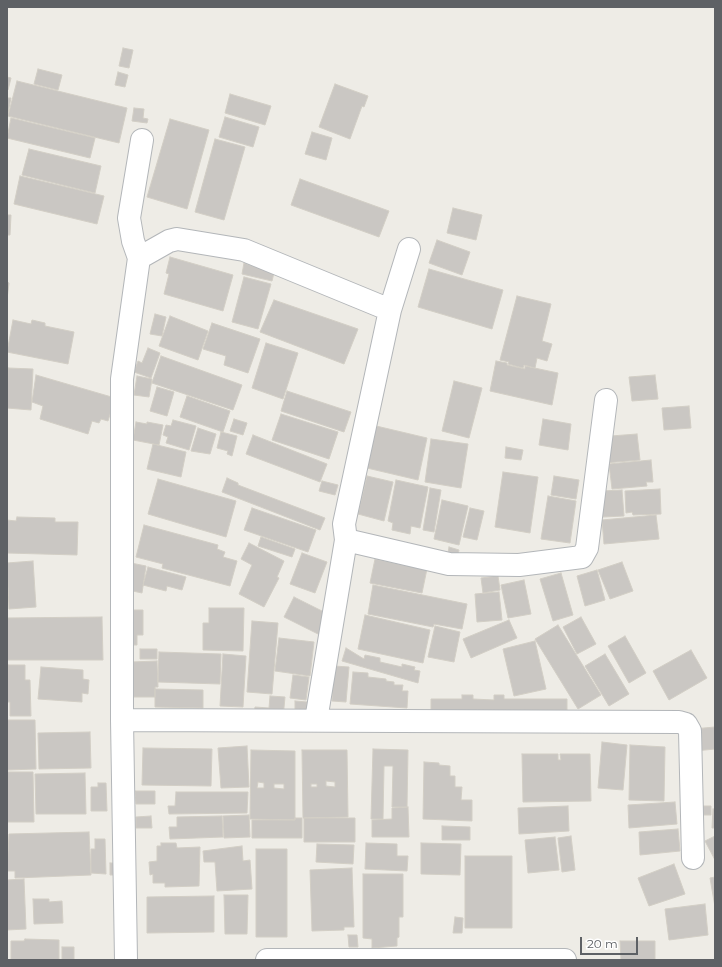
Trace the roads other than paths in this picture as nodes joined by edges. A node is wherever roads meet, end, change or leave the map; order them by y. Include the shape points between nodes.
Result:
1 (142, 140) dead end
2 (409, 249) dead end
3 (140, 258) junction
4 (390, 310) junction
5 (606, 400) dead end
6 (346, 540) junction
7 (122, 720) junction
8 (316, 720) junction
9 (693, 858) dead end
10 (126, 960) edge
11 (267, 960) edge
12 (373, 960) edge
13 (565, 960) edge

1 - 3 street via 129,218 133,241
2 - 4 street
3 - 4 street via 177,239 244,250
3 - 7 street via 122,379
4 - 6 street via 344,524
5 - 6 street via 587,548 582,557 519,566 449,564
6 - 8 street
7 - 8 street
7 - 10 street
8 - 9 street via 686,724 690,732
11 - 12 street
12 - 13 street

